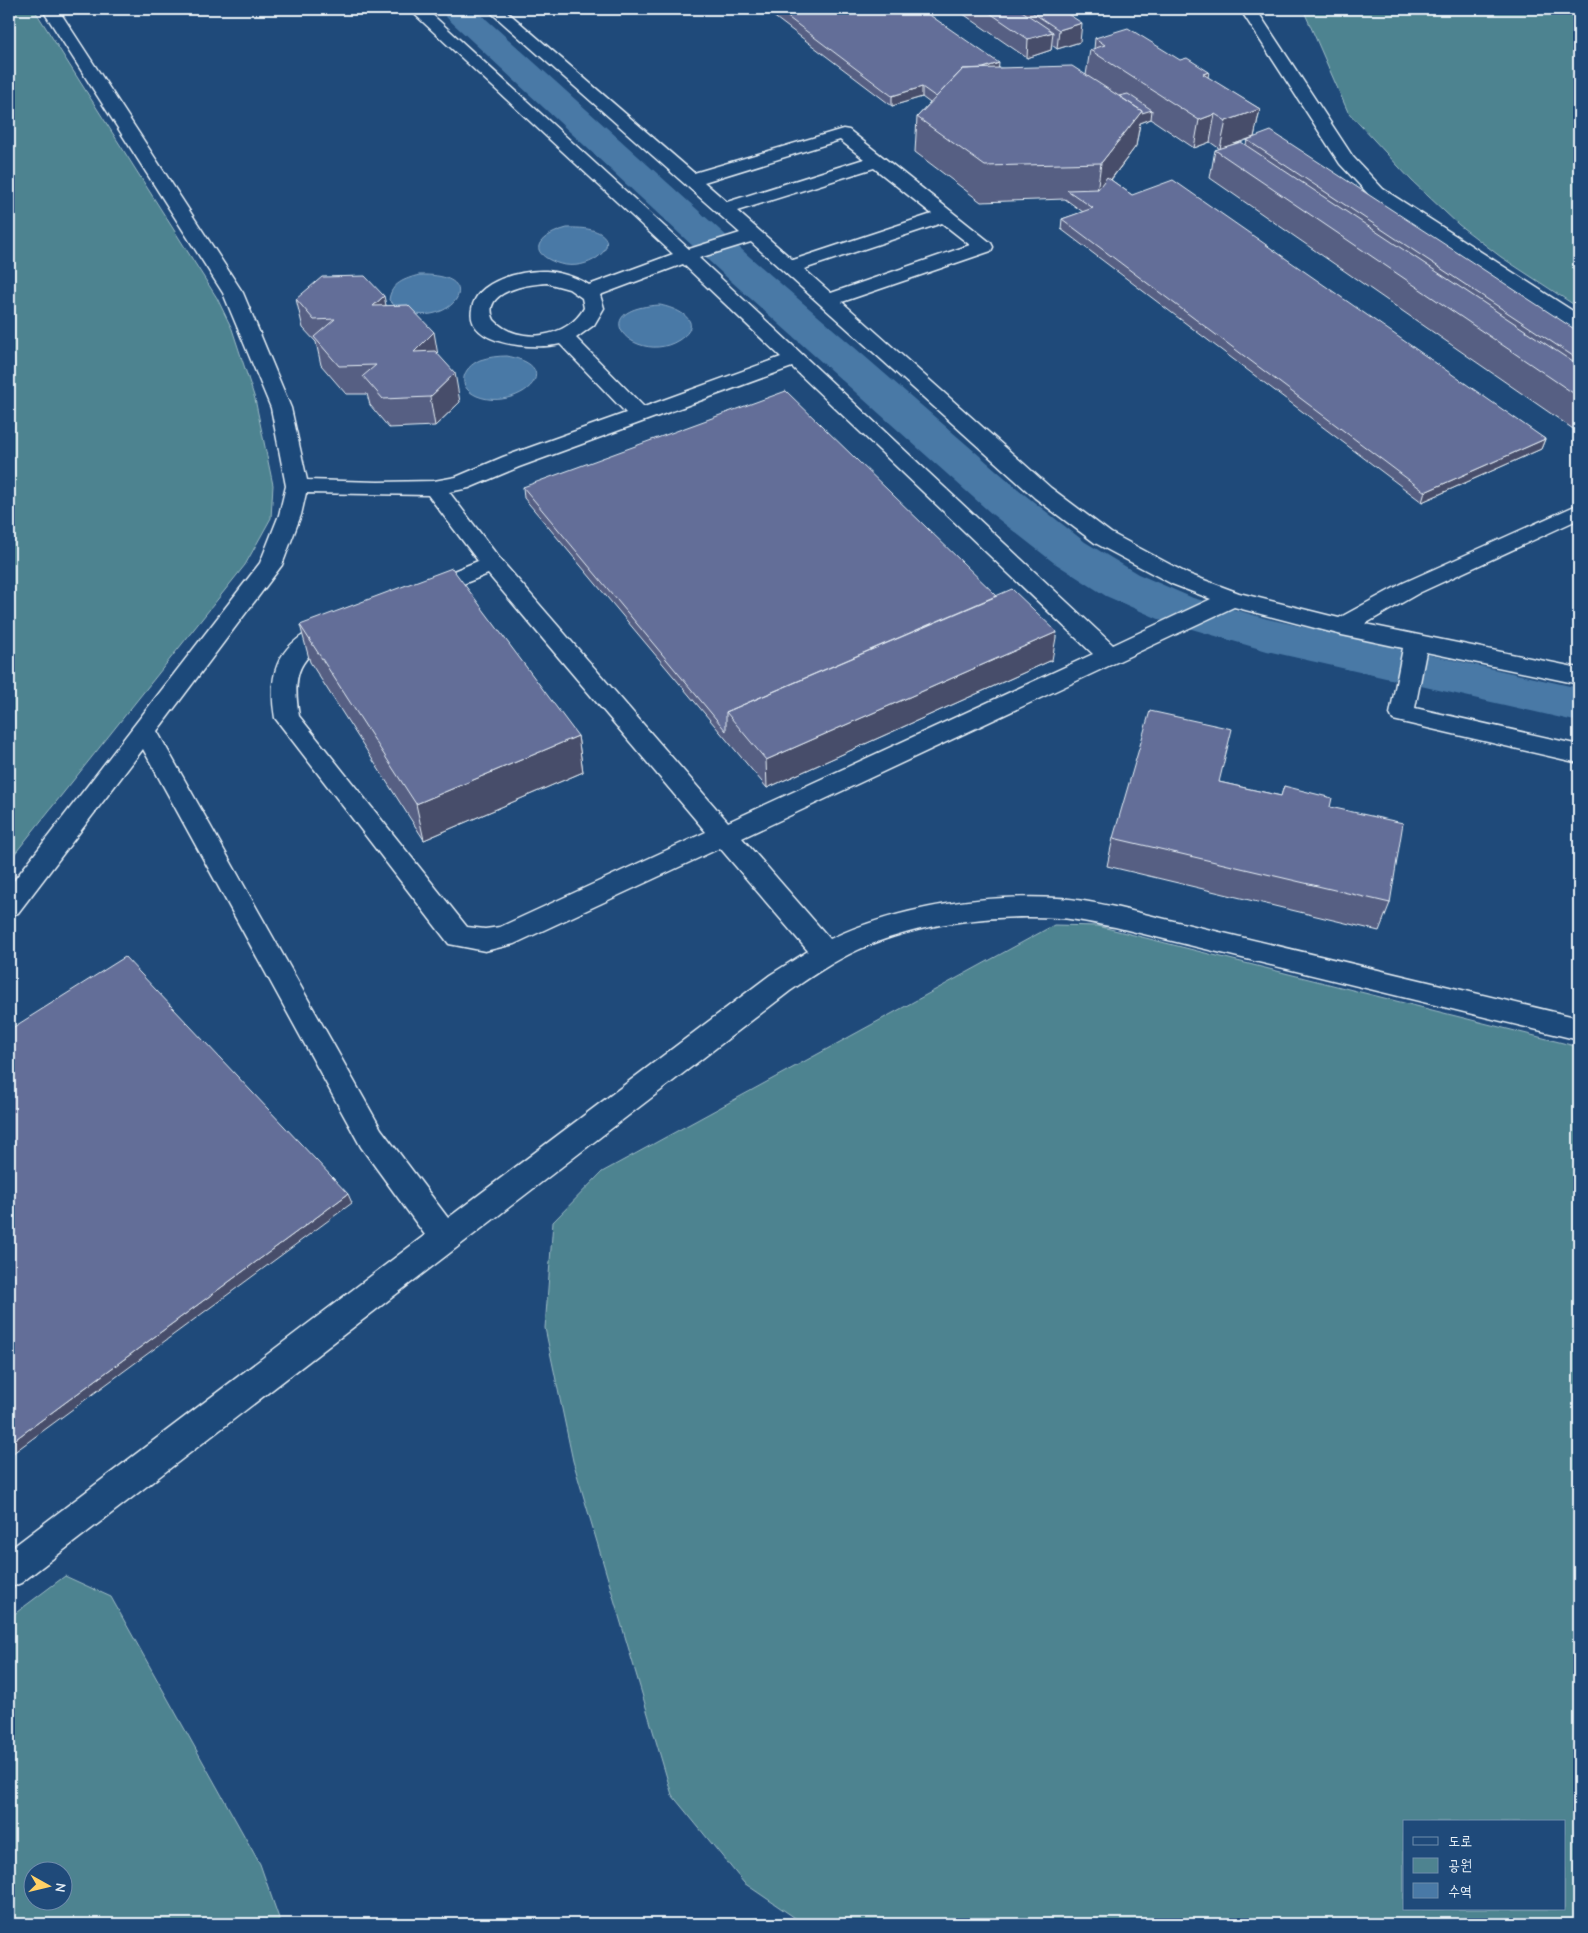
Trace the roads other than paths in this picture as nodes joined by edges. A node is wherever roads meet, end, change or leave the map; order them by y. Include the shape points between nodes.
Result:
1 (50, 9) edge
2 (417, 9) edge
3 (495, 9) edge
4 (1248, 9) edge
5 (877, 161) junction
6 (691, 180) junction
7 (724, 209) junction
8 (945, 216) junction
9 (754, 235) junction
10 (694, 253) junction
11 (790, 267) junction
12 (589, 292) junction
13 (828, 300) junction
14 (1579, 324) edge
15 (564, 337) junction
16 (795, 359) junction
17 (640, 415) junction
18 (297, 486) junction
19 (434, 488) junction
20 (1579, 511) edge
21 (492, 564) junction
22 (1232, 599) junction
23 (402, 601) edge
24 (357, 619) edge
25 (1342, 627) junction
26 (1416, 642) junction
27 (1110, 656) junction
28 (1579, 676) edge
29 (144, 729) junction
30 (1579, 754) edge
31 (723, 836) junction
32 (9, 906) edge
33 (826, 954) junction
34 (1579, 1029) edge
35 (445, 1238) junction
36 (9, 1571) edge

1 - 18 street via 233,293 281,408
2 - 10 street
3 - 6 street
4 - 14 street via 1346,160 1377,192
5 - 6 street via 843,134
5 - 7 street
5 - 8 street
6 - 7 street
7 - 9 street
8 - 11 street
8 - 13 street via 984,247
9 - 10 street
9 - 11 street
10 - 12 street
10 - 16 street
11 - 13 street
12 - 15 street via 595,301 595,311 579,330
12 - 15 street via 564,280 530,278 498,288 482,306 481,316 496,334 529,342
13 - 22 street via 1043,493 1103,538 1180,579
15 - 17 street
16 - 17 street
16 - 27 street
17 - 19 street via 461,483
18 - 19 street
18 - 29 street via 271,565
19 - 21 street
20 - 25 street via 1411,588
21 - 23 street
21 - 31 street
22 - 25 street
22 - 27 street
24 - 31 street via 312,638 287,664 282,693 287,718 459,937 485,940 504,936
25 - 26 street
26 - 28 street
26 - 30 street via 1402,714
27 - 31 street
29 - 32 street
29 - 35 street via 371,1138
31 - 33 street
33 - 34 street via 860,938 920,921 1001,909 1058,908 1115,917
33 - 35 street via 780,983
35 - 36 street

